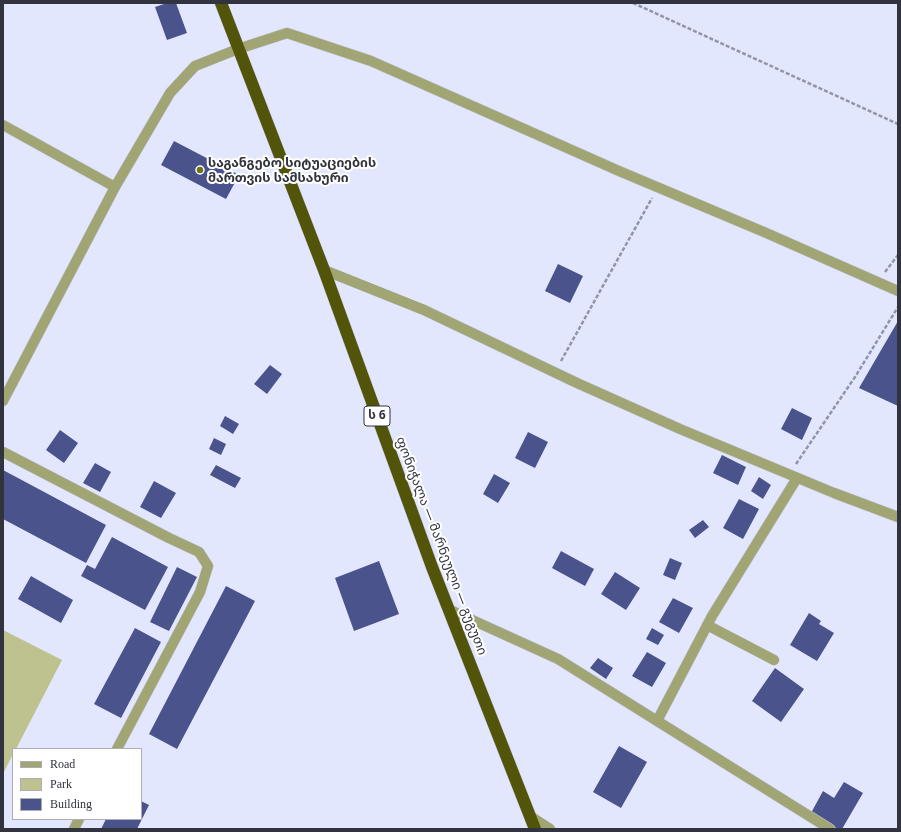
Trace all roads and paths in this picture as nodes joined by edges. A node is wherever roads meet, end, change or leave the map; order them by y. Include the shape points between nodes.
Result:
1 (220, 3) edge
2 (633, 3) edge
3 (238, 49) junction
4 (898, 124) edge
5 (3, 125) edge
6 (115, 187) junction
7 (658, 187) junction
8 (898, 255) edge
9 (324, 270) junction
10 (878, 282) junction
11 (898, 291) edge
12 (898, 307) edge
13 (555, 372) junction
14 (3, 401) edge
15 (3, 452) edge
16 (793, 476) junction
17 (898, 516) edge
18 (448, 609) junction
19 (707, 625) junction
20 (774, 660) dead end
21 (657, 721) junction
22 (118, 748) edge
23 (530, 816) junction
24 (78, 820) edge
25 (74, 829) edge
26 (535, 829) edge
27 (550, 829) edge
28 (830, 829) edge

1 - 3 highway, ფონიჭალა — მარნეული — გუგუთი / ს 6
2 - 4 path
3 - 6 street via 195,66 170,93
3 - 7 street via 287,33 371,61
3 - 9 highway, ფონიჭალა — მარნეული — გუგუთი / ს 6
5 - 6 street
6 - 14 street
7 - 10 street
7 - 13 path
8 - 10 path
9 - 13 street via 424,310
9 - 18 highway, ფონიჭალა — მარნეული — გუგუთი / ს 6
10 - 11 street
12 - 16 path
13 - 16 street
15 - 22 street via 199,552 208,566 200,592
16 - 17 street
16 - 19 street
18 - 21 street via 558,659
18 - 23 highway, ფონიჭალა — მარნეული — გუგუთი / ს 6
19 - 20 street
19 - 21 street
21 - 28 street
23 - 26 highway, ფონიჭალა — მარნეული — გუგუთი / ს 6
23 - 27 street
24 - 25 street

